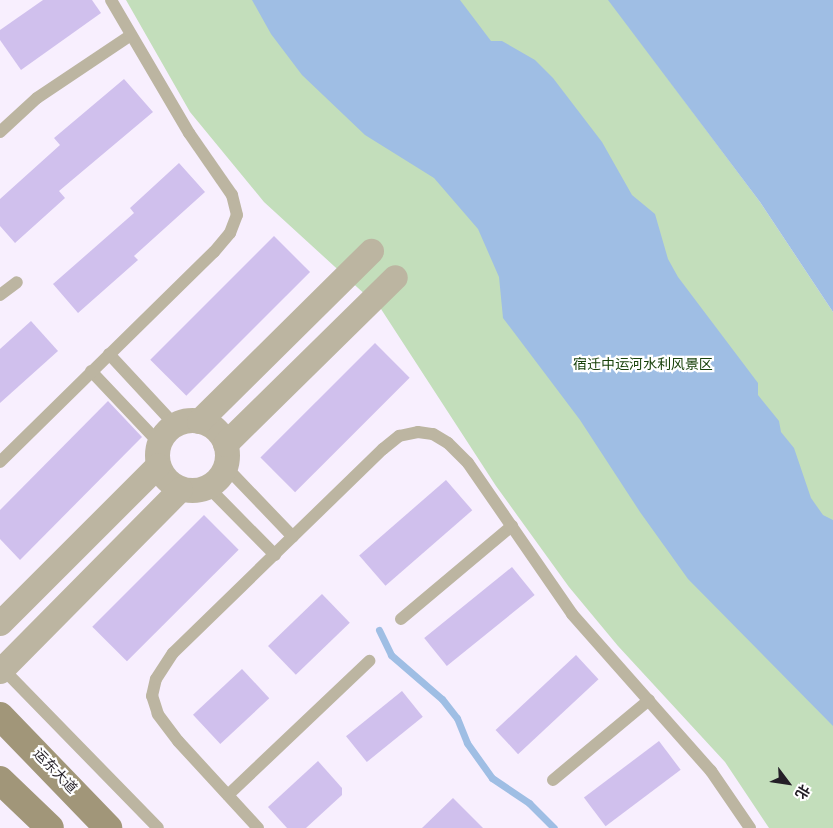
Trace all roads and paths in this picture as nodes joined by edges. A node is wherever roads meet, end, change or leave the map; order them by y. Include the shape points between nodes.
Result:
1 (111, 0) edge
2 (131, 35) junction
3 (0, 132) edge
4 (371, 251) dead end
5 (396, 277) dead end
6 (17, 282) dead end
7 (0, 295) edge
8 (109, 354) junction
9 (92, 371) junction
10 (173, 438) junction
11 (225, 455) junction
12 (0, 462) edge
13 (207, 486) junction
14 (180, 488) junction
15 (512, 526) junction
16 (293, 537) junction
17 (275, 555) junction
18 (401, 619) dead end
19 (0, 622) edge
20 (369, 661) dead end
21 (1, 669) edge
22 (649, 700) junction
23 (2, 722) edge
24 (0, 780) edge
25 (553, 780) dead end
26 (228, 795) junction
27 (50, 828) edge
28 (108, 828) edge
29 (158, 828) edge
30 (258, 828) edge
31 (750, 828) edge

1 - 2 lane
2 - 3 lane via 37,98
2 - 8 lane via 232,195 237,215 230,233 214,252
4 - 10 street
5 - 11 street
6 - 7 lane
8 - 9 lane
8 - 10 lane
9 - 10 lane
9 - 12 lane
10 - 11 street via 210,425
10 - 14 street via 170,483
10 - 19 street
11 - 13 street
11 - 16 lane
13 - 14 street via 191,490
13 - 17 lane
14 - 21 street
15 - 16 lane via 468,463 433,434 418,432 399,436
15 - 18 lane
15 - 22 lane via 572,614
16 - 17 lane
17 - 26 lane via 174,653 156,679 152,696 158,714 178,742
20 - 26 lane
21 - 29 lane
22 - 25 lane
22 - 31 lane via 711,771
23 - 28 main road, 运东大道
24 - 27 main road
26 - 30 lane

